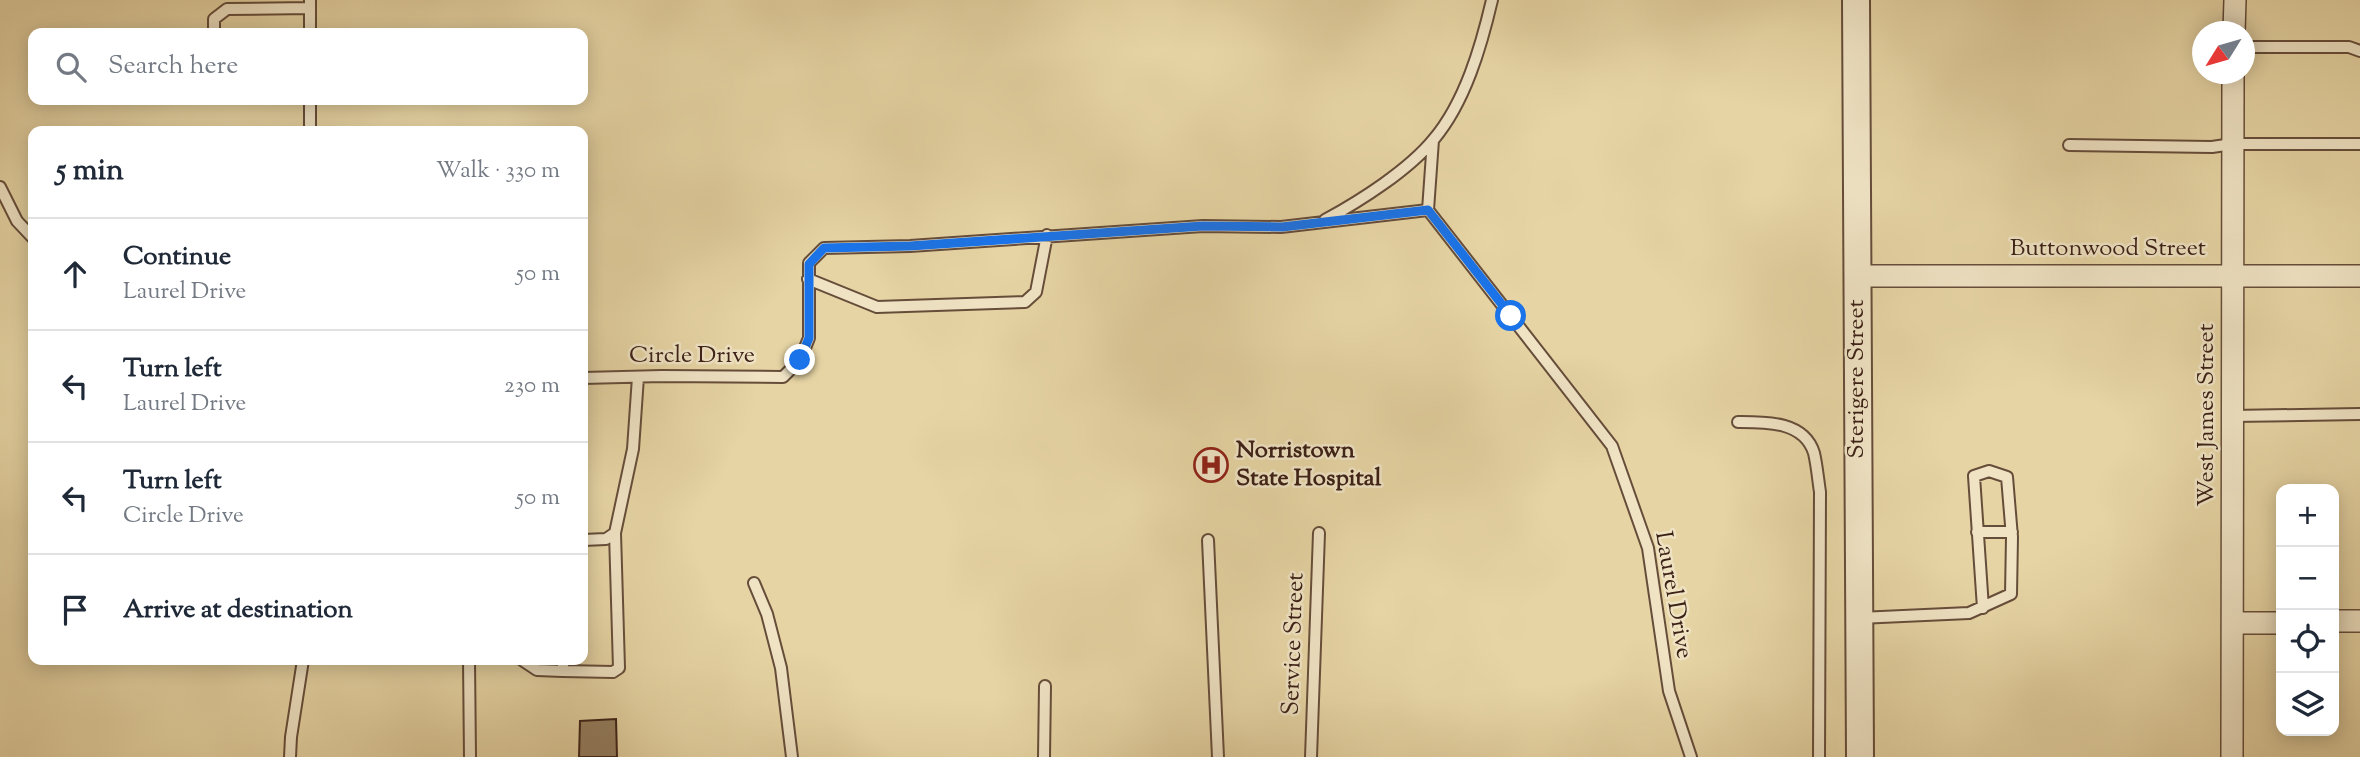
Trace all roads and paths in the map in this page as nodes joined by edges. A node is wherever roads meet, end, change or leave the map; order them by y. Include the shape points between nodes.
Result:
1 (1492, 0) edge
2 (1856, 0) edge
3 (2235, 0) edge
4 (310, 4) edge
5 (2234, 21) edge
6 (214, 28) edge
7 (310, 28) edge
8 (2255, 47) edge
9 (2360, 51) edge
10 (2233, 84) edge
11 (310, 105) edge
12 (310, 126) edge
13 (1433, 140) junction
14 (2232, 144) junction
15 (2360, 144) edge
16 (2069, 145) dead end
17 (0, 187) edge
18 (1428, 210) junction
19 (1320, 223) junction
20 (28, 233) edge
21 (1047, 235) junction
22 (2233, 275) junction
23 (1856, 276) junction
24 (2360, 276) edge
25 (808, 279) junction
26 (638, 377) junction
27 (588, 378) edge
28 (2360, 414) edge
29 (2232, 416) junction
30 (1738, 422) dead end
31 (1977, 532) junction
32 (615, 533) junction
33 (1319, 533) dead end
34 (2012, 533) junction
35 (588, 540) edge
36 (1208, 540) dead end
37 (754, 583) dead end
38 (1983, 608) junction
39 (1859, 618) junction
40 (2339, 621) edge
41 (2360, 621) edge
42 (2276, 622) edge
43 (2233, 624) junction
44 (302, 665) edge
45 (469, 665) edge
46 (530, 665) edge
47 (563, 666) edge
48 (1045, 686) dead end
49 (290, 757) edge
50 (470, 757) edge
51 (792, 757) edge
52 (1044, 757) edge
53 (1218, 757) edge
54 (1311, 757) edge
55 (1691, 757) edge
56 (1819, 757) edge
57 (1860, 757) edge
58 (2232, 757) edge

1 - 13 lane via 1467,78
2 - 23 street, Sterigere Street
3 - 5 street
4 - 6 lane via 227,9 215,19
4 - 7 lane
8 - 9 lane via 2349,47
10 - 14 street, West James Street
11 - 12 lane
13 - 18 lane
13 - 19 lane via 1355,204
14 - 15 lane
14 - 16 lane
14 - 22 street, West James Street
17 - 20 lane via 17,222
18 - 19 lane
18 - 55 lane, Laurel Drive via 1612,446 1648,548 1669,691
19 - 21 lane
21 - 25 lane, Circle Drive via 824,248 809,264
21 - 25 lane via 1036,292 1025,302 877,307
22 - 23 street, Buttonwood Street
22 - 24 street, Buttonwood Street
22 - 29 street, West James Street
23 - 39 street, Sterigere Street
25 - 26 lane, Circle Drive via 809,338 800,360 783,377
26 - 27 lane, Circle Drive
26 - 32 lane via 633,449
28 - 29 lane
29 - 43 street, West James Street
30 - 56 lane via 1788,427 1804,435 1813,452 1820,492
31 - 34 lane
31 - 34 lane via 1974,476 1989,471 2007,478
31 - 38 lane
32 - 35 lane
32 - 47 lane via 619,668 613,672
33 - 54 lane, Service Street
34 - 38 lane via 2011,594
36 - 53 lane
37 - 51 lane via 781,668
38 - 39 lane via 1969,613
39 - 57 street, Sterigere Street
40 - 41 street
42 - 43 street
43 - 58 street, West James Street
44 - 49 lane
45 - 50 lane
46 - 47 lane via 537,670
48 - 52 lane

